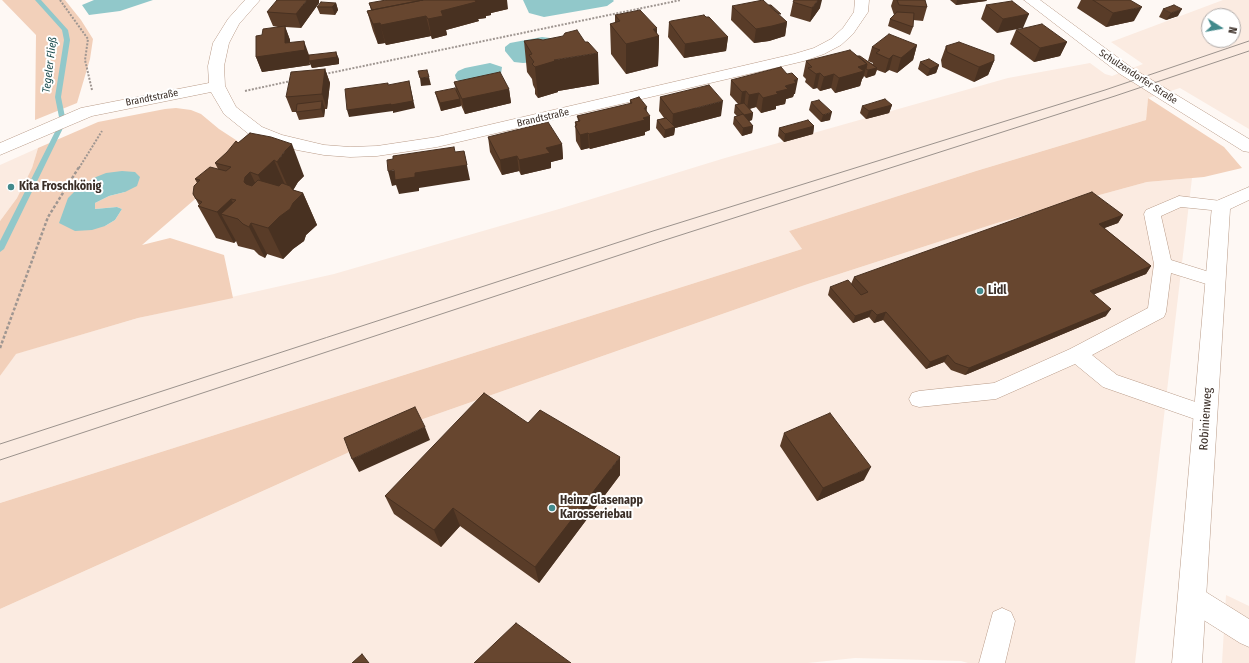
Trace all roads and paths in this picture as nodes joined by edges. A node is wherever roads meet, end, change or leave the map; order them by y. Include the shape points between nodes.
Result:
1 (60, 0) edge
2 (253, 0) edge
3 (681, 0) edge
4 (862, 0) edge
5 (1031, 0) edge
6 (322, 75) edge
7 (298, 80) edge
8 (217, 86) junction
9 (243, 91) dead end
10 (94, 96) dead end
11 (102, 130) dead end
12 (1249, 147) edge
13 (0, 150) edge
14 (1249, 193) edge
15 (1221, 206) junction
16 (1163, 264) junction
17 (1216, 281) junction
18 (0, 348) edge
19 (1077, 354) junction
20 (919, 399) dead end
21 (1206, 414) junction
22 (1192, 598) junction
23 (1002, 621) dead end
24 (1249, 634) edge
25 (992, 663) edge
26 (1187, 663) edge

1 - 10 path via 88,39 85,60
2 - 8 street, Brandtstraße via 233,22 222,43 216,66
3 - 6 path
4 - 8 street, Brandtstraße via 860,12 848,31 836,42 799,58 408,147 350,152 317,149 276,139 256,131 242,121 230,110
5 - 12 street, Schulzendorfer Straße via 1126,71
7 - 9 path
8 - 13 street, Brandtstraße via 87,112
11 - 18 path via 48,217
14 - 15 street
15 - 16 lane via 1180,201 1152,214
15 - 17 street, Robinienweg
16 - 17 lane
16 - 19 lane via 1157,312
17 - 21 street, Robinienweg
19 - 20 lane via 996,391
19 - 21 lane via 1110,381
21 - 22 street, Robinienweg
22 - 24 lane
22 - 26 street, Robinienweg
23 - 25 lane

